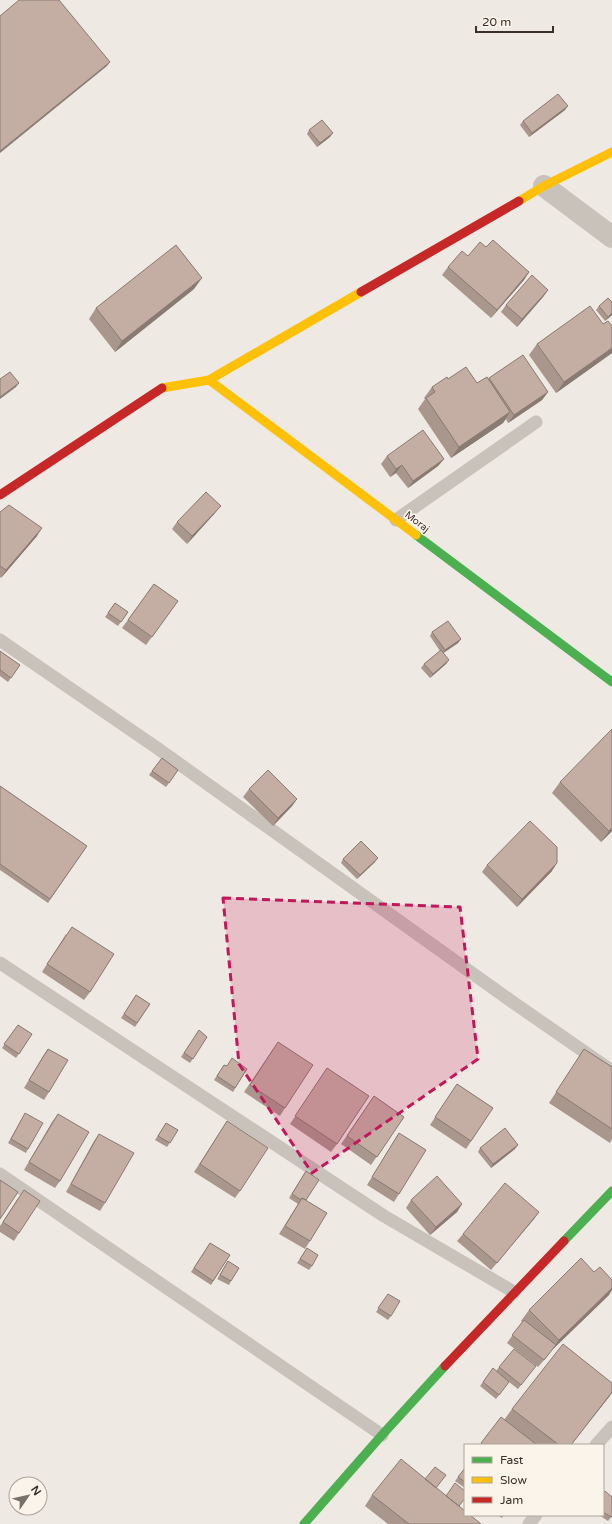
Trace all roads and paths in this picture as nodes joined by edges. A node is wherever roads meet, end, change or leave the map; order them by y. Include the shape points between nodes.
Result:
1 (612, 152) edge
2 (544, 186) junction
3 (612, 236) edge
4 (209, 380) junction
5 (536, 422) dead end
6 (0, 495) edge
7 (396, 520) junction
8 (0, 640) edge
9 (612, 682) edge
10 (0, 963) edge
11 (612, 1070) edge
12 (0, 1174) edge
13 (612, 1191) edge
14 (514, 1292) junction
15 (612, 1427) edge
16 (382, 1435) junction
17 (597, 1444) edge
18 (535, 1516) edge
19 (304, 1524) edge
20 (529, 1524) edge

1 - 2 street
2 - 3 street
2 - 4 street
4 - 6 street via 164,387
4 - 7 street, Moraj
5 - 7 lane
7 - 9 street, Moraj
8 - 11 lane via 156,748 507,999
10 - 14 lane via 384,1216
12 - 16 lane
13 - 14 street
14 - 16 street
15 - 17 lane
16 - 19 street
18 - 20 lane

